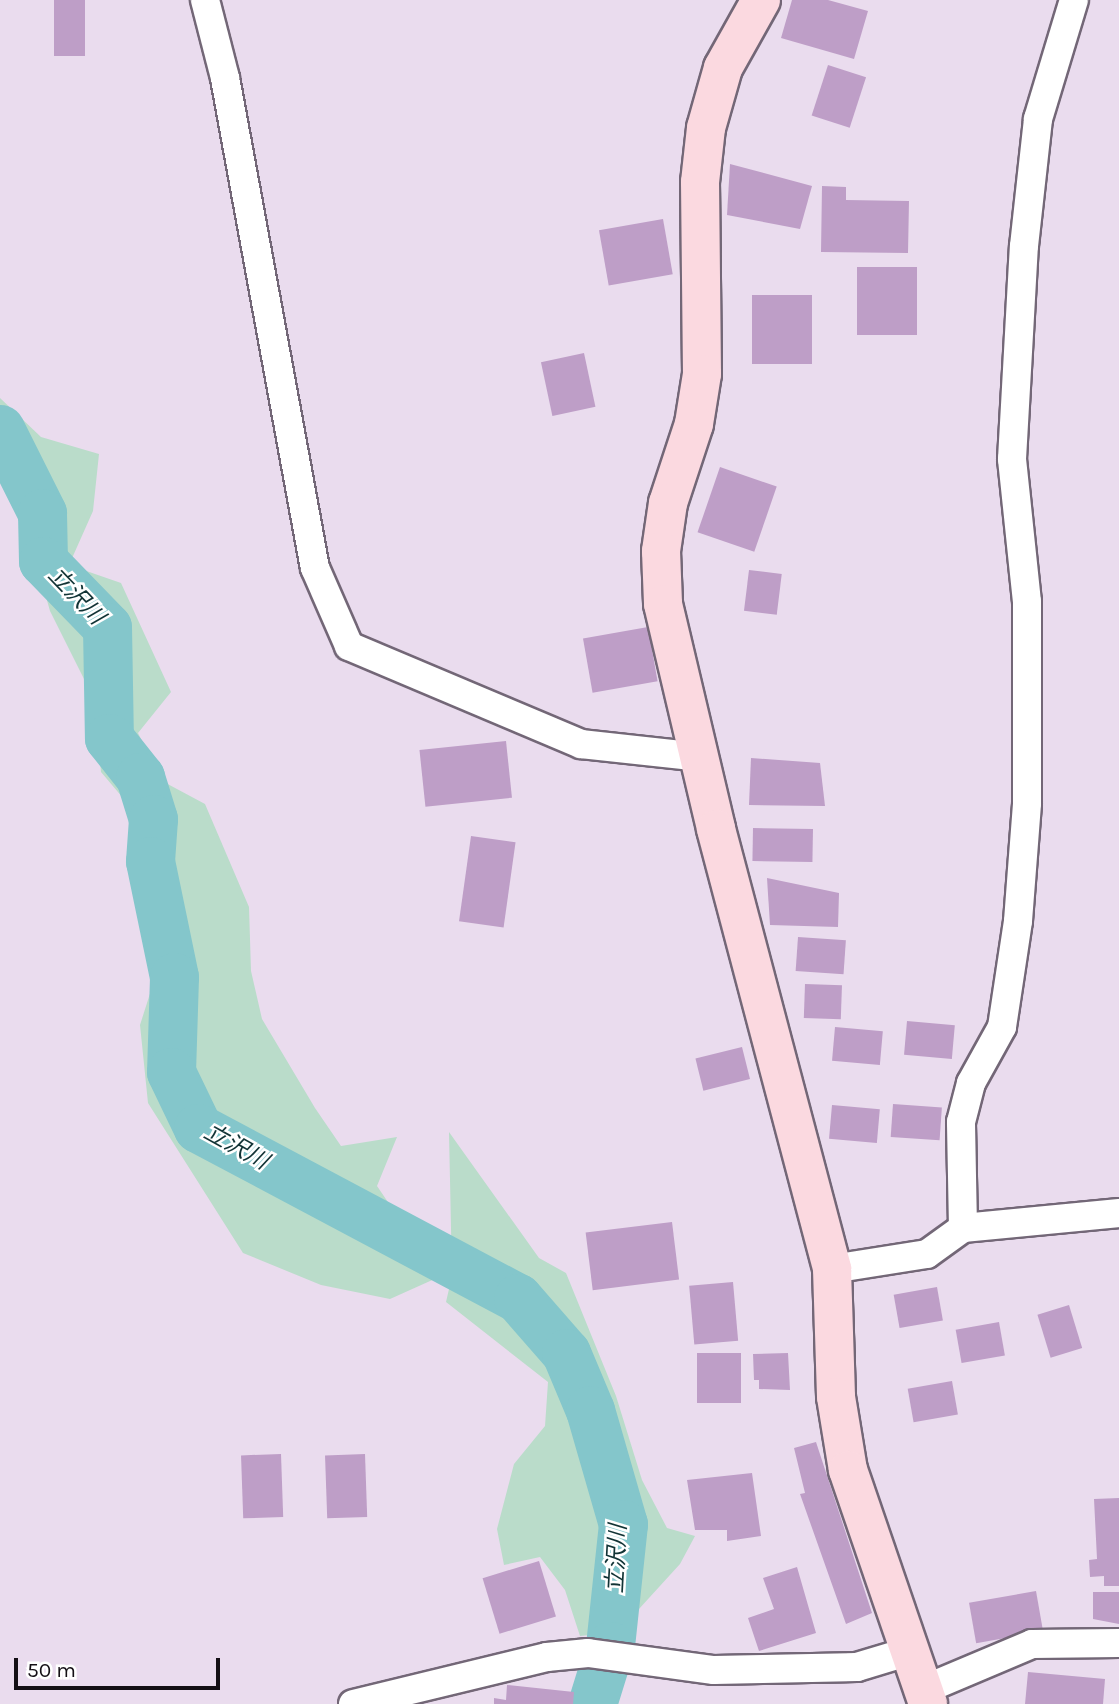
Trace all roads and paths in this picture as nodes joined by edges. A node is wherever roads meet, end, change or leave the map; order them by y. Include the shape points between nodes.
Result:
1 (205, 0) edge
2 (761, 0) edge
3 (1074, 0) edge
4 (701, 757) junction
5 (1119, 1213) edge
6 (963, 1228) junction
7 (832, 1269) junction
8 (1119, 1643) edge
9 (910, 1651) junction
10 (925, 1697) edge
11 (354, 1704) edge

1 - 4 street via 225,78 315,568 349,646 581,744
2 - 4 street via 723,68 706,128 700,182 702,374 694,424 668,503 661,551 663,604
3 - 6 street via 1038,119 1023,273 1012,459 1027,602 1027,803 1018,921 1002,1027 971,1083 961,1122
4 - 7 street
5 - 6 street
6 - 7 street via 926,1254
7 - 9 street via 836,1397 848,1471
8 - 10 street via 1032,1644
9 - 10 street
9 - 11 street via 857,1667 714,1670 588,1653 547,1657

